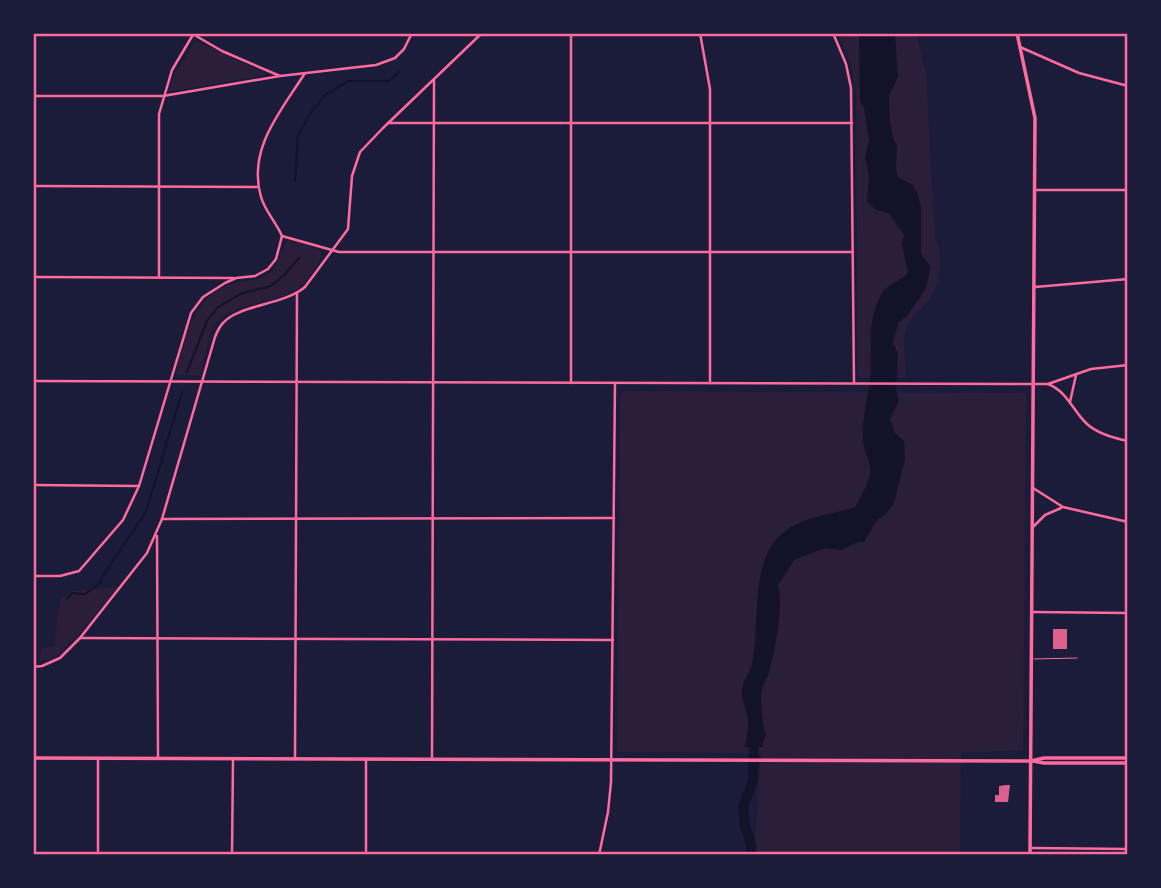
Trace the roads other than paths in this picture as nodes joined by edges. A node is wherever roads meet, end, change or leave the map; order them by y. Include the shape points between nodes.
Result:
1 (412, 33) edge
2 (482, 33) edge
3 (571, 33) edge
4 (700, 33) edge
5 (833, 33) edge
6 (1017, 33) edge
7 (193, 34) edge
8 (1020, 47) junction
9 (305, 73) junction
10 (280, 76) junction
11 (434, 80) junction
12 (1128, 86) edge
13 (33, 96) edge
14 (163, 96) junction
15 (388, 122) junction
16 (434, 122) junction
17 (571, 123) junction
18 (710, 123) junction
19 (852, 123) junction
20 (33, 186) edge
21 (158, 187) junction
22 (258, 187) junction
23 (1035, 190) junction
24 (1128, 190) edge
25 (282, 236) junction
26 (333, 251) junction
27 (434, 252) junction
28 (571, 252) junction
29 (853, 252) junction
30 (710, 253) junction
31 (33, 277) edge
32 (159, 277) junction
33 (236, 278) junction
34 (1128, 279) edge
35 (1035, 286) junction
36 (297, 294) junction
37 (1128, 365) edge
38 (1076, 375) junction
39 (33, 382) edge
40 (169, 382) junction
41 (202, 382) junction
42 (296, 382) junction
43 (433, 382) junction
44 (571, 383) junction
45 (615, 383) junction
46 (710, 383) junction
47 (853, 383) junction
48 (1034, 384) junction
49 (1048, 384) junction
50 (1070, 402) junction
51 (1128, 441) edge
52 (33, 485) edge
53 (139, 486) junction
54 (1033, 488) junction
55 (1063, 507) junction
56 (295, 518) junction
57 (434, 518) junction
58 (614, 518) junction
59 (162, 519) junction
60 (1128, 522) edge
61 (1033, 527) junction
62 (157, 533) junction
63 (33, 576) edge
64 (1033, 612) junction
65 (1128, 612) edge
66 (80, 638) junction
67 (158, 638) junction
68 (295, 639) junction
69 (613, 639) junction
70 (432, 640) junction
71 (1077, 658) dead end
72 (1033, 659) junction
73 (33, 667) edge
74 (33, 758) edge
75 (98, 758) junction
76 (158, 758) junction
77 (295, 758) junction
78 (233, 759) junction
79 (366, 759) junction
80 (432, 759) junction
81 (612, 759) junction
82 (1031, 761) junction
83 (1128, 761) edge
84 (1030, 848) junction
85 (1128, 849) edge
86 (98, 855) edge
87 (232, 855) edge
88 (366, 855) edge
89 (599, 855) edge
90 (1030, 855) edge

1 - 9 street via 398,56 385,63
2 - 11 street
3 - 17 street
4 - 18 street via 709,79
5 - 19 street via 849,76
6 - 8 main road
7 - 10 street
7 - 14 street
8 - 12 street via 1079,73
8 - 23 main road via 1035,118
9 - 10 street
9 - 22 street via 263,141
10 - 14 street
11 - 15 street
11 - 16 street
13 - 14 street
14 - 21 street
15 - 16 street
15 - 26 street via 355,163 348,229
16 - 17 street
16 - 27 street
17 - 18 street
17 - 28 street
18 - 19 street
18 - 30 street
19 - 29 street
20 - 21 street
21 - 22 street
21 - 32 street
22 - 25 street
23 - 24 street
23 - 35 main road
25 - 26 street
25 - 33 street via 268,270
26 - 27 street
26 - 36 street
27 - 28 street
27 - 43 street
28 - 30 street
28 - 44 street
29 - 30 street
29 - 47 street
30 - 46 street
31 - 32 street
32 - 33 street
33 - 40 street via 212,290 196,306
34 - 35 street
35 - 48 main road
36 - 41 street via 223,322
36 - 42 street
37 - 38 street via 1102,366
38 - 49 street
38 - 50 street
39 - 40 street
40 - 41 street
40 - 53 street
41 - 42 street
41 - 59 street
42 - 43 street
42 - 56 street
43 - 44 street
43 - 57 street
44 - 45 street
45 - 46 street
45 - 58 street
46 - 47 street
47 - 48 street
48 - 49 street
48 - 54 main road
49 - 50 street
50 - 51 street via 1096,431
52 - 53 street
53 - 63 street via 123,520 85,567 71,575
54 - 55 street
54 - 61 main road
55 - 60 street
55 - 61 street
56 - 57 street
56 - 59 street
56 - 68 street
57 - 58 street
57 - 70 street
58 - 69 street
59 - 62 street
61 - 64 main road
62 - 66 street via 147,553
62 - 67 street
64 - 65 street
64 - 72 main road
66 - 67 street
66 - 73 street via 60,658
67 - 68 street
67 - 76 street
68 - 70 street
68 - 77 street
69 - 70 street
69 - 81 street
70 - 80 street
71 - 72 lane
72 - 82 main road
74 - 75 main road
75 - 76 main road
75 - 86 street
76 - 78 main road
77 - 78 main road
77 - 79 main road
78 - 87 street
79 - 80 main road
79 - 88 street
80 - 81 main road
81 - 82 main road
81 - 89 street via 610,800
82 - 83 main road
82 - 84 main road
84 - 85 street
84 - 90 main road

